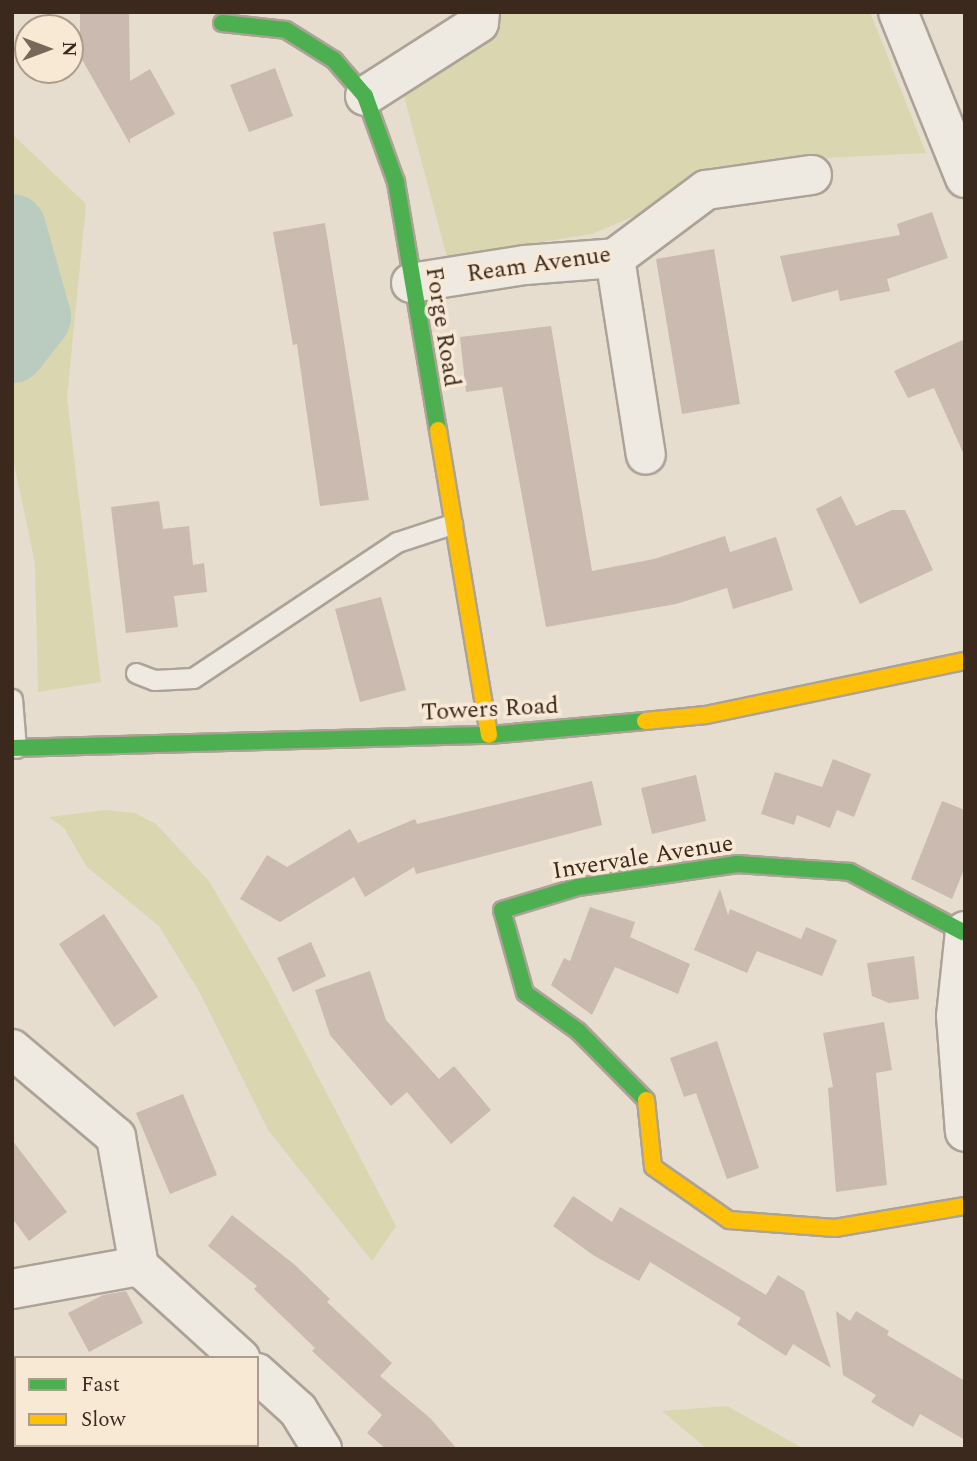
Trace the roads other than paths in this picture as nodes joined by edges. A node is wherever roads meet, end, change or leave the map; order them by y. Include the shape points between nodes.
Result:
1 (480, 12) edge
2 (898, 12) edge
3 (222, 23) dead end
4 (365, 96) junction
5 (812, 175) dead end
6 (965, 178) edge
7 (615, 258) junction
8 (411, 283) junction
9 (646, 455) dead end
10 (452, 524) junction
11 (965, 661) edge
12 (136, 673) dead end
13 (12, 699) edge
14 (489, 735) junction
15 (14, 748) edge
16 (964, 932) edge
17 (12, 1049) edge
18 (965, 1132) edge
19 (965, 1206) edge
20 (139, 1266) junction
21 (12, 1289) edge
22 (238, 1356) edge
23 (259, 1375) edge
24 (322, 1449) edge

1 - 4 street via 479,23
2 - 6 street
3 - 4 street, Forge Road via 286,30 334,60
4 - 8 street, Forge Road via 396,182
5 - 7 street, Ream Avenue via 706,190
7 - 8 street, Ream Avenue
7 - 9 street
8 - 10 street, Forge Road
10 - 12 lane via 397,542 193,678 154,680
10 - 14 street, Forge Road
11 - 14 street, Towers Road via 706,715
13 - 15 lane
14 - 15 street, Towers Road
16 - 18 street via 956,1016
16 - 19 street, Invervale Avenue via 850,872 737,864 578,887 502,910 525,993 578,1031 646,1099 653,1167 729,1220 835,1228
17 - 20 street via 116,1137
20 - 21 street
20 - 22 street
23 - 24 street via 298,1410

